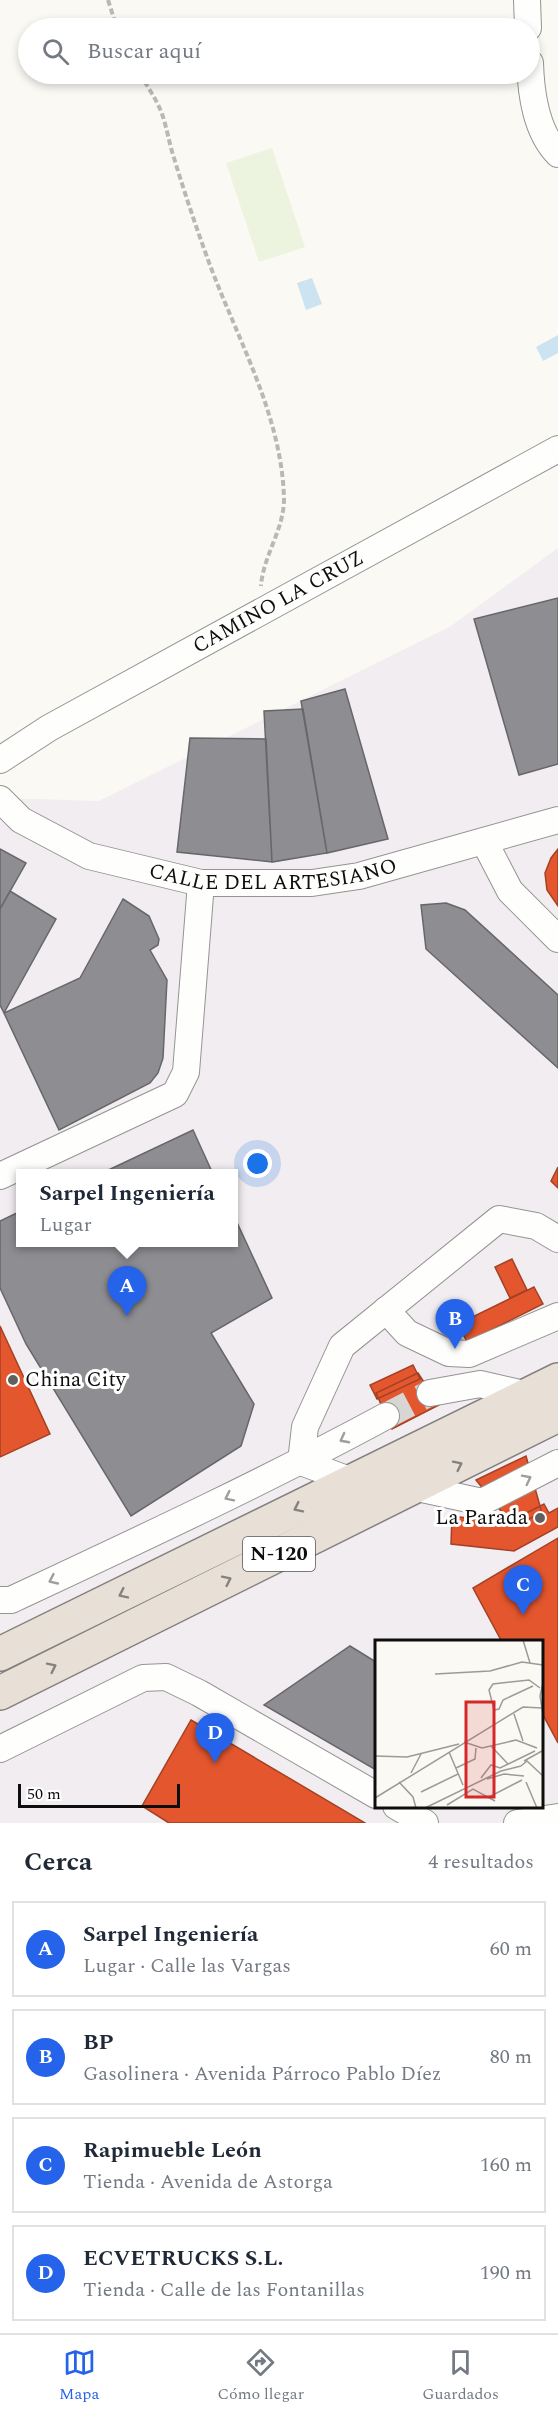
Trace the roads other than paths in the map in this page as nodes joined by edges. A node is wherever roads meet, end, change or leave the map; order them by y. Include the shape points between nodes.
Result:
1 (527, 0) edge
2 (528, 18) edge
3 (530, 84) edge
4 (558, 154) edge
5 (558, 448) edge
6 (0, 760) edge
7 (0, 799) edge
8 (558, 820) edge
9 (484, 841) junction
10 (201, 883) junction
11 (558, 939) edge
12 (0, 1176) edge
13 (558, 1239) edge
14 (386, 1310) junction
15 (558, 1316) edge
16 (458, 1354) junction
17 (558, 1380) edge
18 (465, 1387) junction
19 (430, 1393) tunnel mouth
20 (528, 1395) junction
21 (558, 1415) edge
22 (386, 1416) tunnel mouth
23 (301, 1462) junction
24 (558, 1463) edge
25 (352, 1481) junction
26 (413, 1487) junction
27 (0, 1600) edge
28 (0, 1654) edge
29 (0, 1693) edge
30 (0, 1749) edge
31 (375, 1794) edge
32 (399, 1808) edge
33 (558, 1817) edge
34 (425, 1823) edge
35 (517, 1823) edge

1 - 2 street
3 - 4 street via 541,129
5 - 6 street, CAMINO LA CRUZ via 49,728
7 - 10 street, CALLE DEL ARTESIANO via 21,820 89,856
8 - 9 street, CALLE DEL ARTESIANO
9 - 10 street, CALLE DEL ARTESIANO via 348,878 312,883
9 - 11 street via 510,891
10 - 12 street via 186,1072 175,1094
13 - 14 street via 536,1226 499,1219
14 - 16 street via 407,1333
14 - 23 street via 342,1346 305,1427
15 - 16 street via 469,1354
16 - 18 street
17 - 20 highway, N-120
18 - 19 street
18 - 20 street via 480,1384
20 - 25 highway, N-120
26 -> 21 highway, N-120
22 -> 23 street
23 - 25 street
23 -> 27 street via 22,1595
26 -> 24 street via 482,1502
25 -> 28 highway, N-120
29 -> 26 highway, N-120
30 - 31 street via 143,1678 166,1677
32 - 34 street
33 - 35 street

